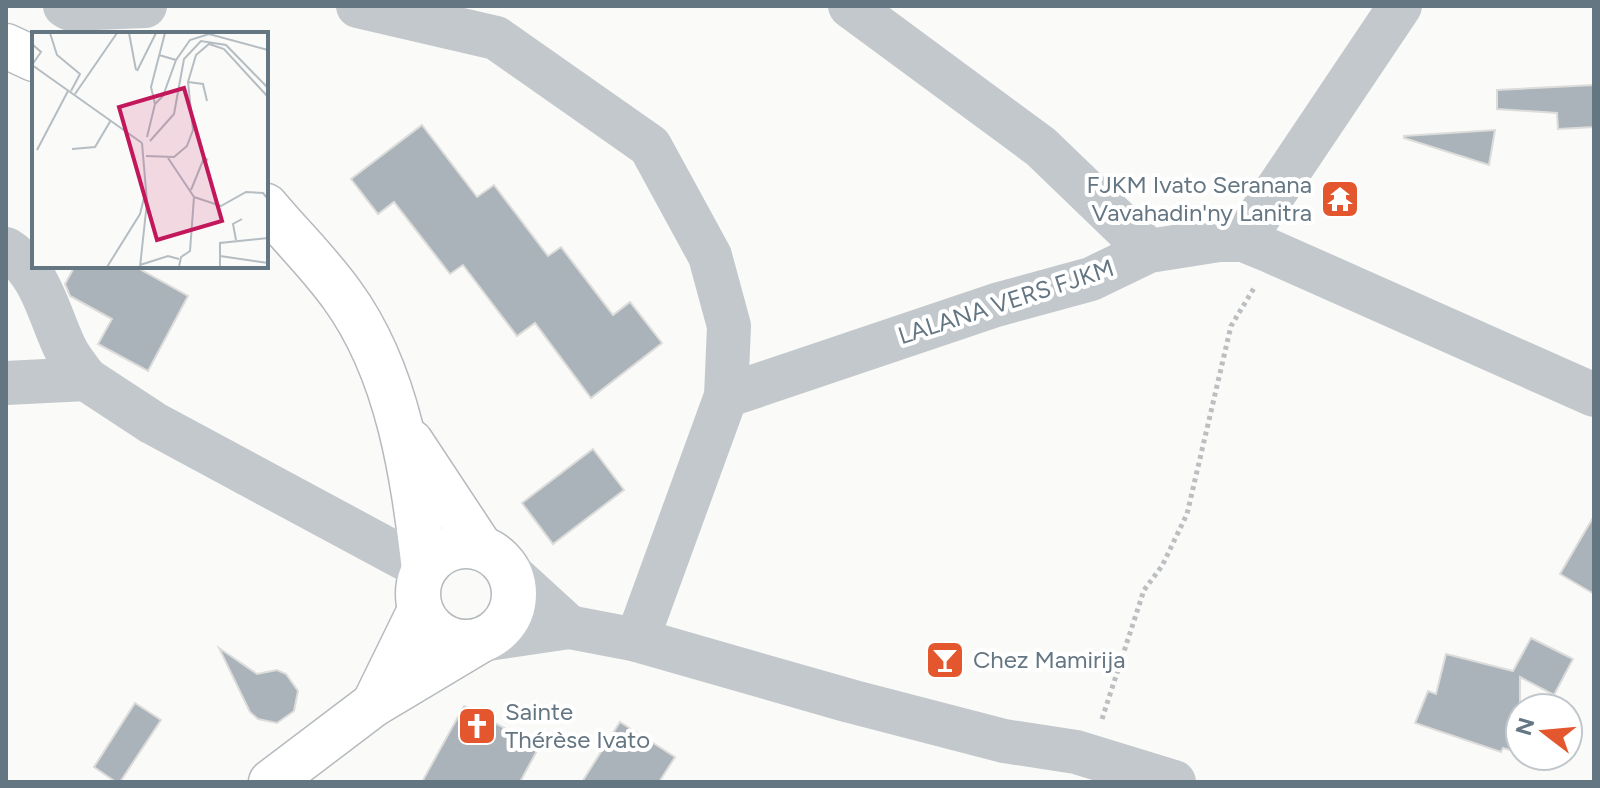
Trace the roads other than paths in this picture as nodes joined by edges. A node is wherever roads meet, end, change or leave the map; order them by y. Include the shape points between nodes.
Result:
1 (65, 6) edge
2 (145, 6) edge
3 (358, 6) edge
4 (850, 6) edge
5 (1400, 6) edge
6 (6, 46) edge
7 (32, 58) edge
8 (268, 208) edge
9 (1256, 246) junction
10 (6, 249) edge
11 (1149, 251) junction
12 (86, 379) junction
13 (6, 383) edge
14 (1594, 395) edge
15 (726, 396) junction
16 (399, 423) junction
17 (495, 560) junction
18 (422, 589) junction
19 (569, 627) junction
20 (481, 640) junction
21 (637, 640) junction
22 (374, 704) junction
23 (1077, 770) edge
24 (271, 782) edge
25 (1174, 782) edge

1 - 2 street
3 - 15 street via 496,38 650,146 710,256 729,326
4 - 11 street via 1041,147
5 - 9 street
6 - 7 main road
8 - 16 main road via 343,295 379,358
9 - 11 street, LALANA VERS FJKM
9 - 14 street
10 - 12 street via 25,261 66,350
11 - 15 street, LALANA VERS FJKM via 1091,279 996,305
12 - 13 street
12 - 18 street
15 - 21 street
16 - 17 main road
16 - 18 main road via 418,513
17 - 18 main road via 459,546 439,554
17 - 19 street
17 - 20 main road via 514,593 499,630
18 - 20 main road via 430,626 462,642
18 - 22 main road
19 - 20 street
19 - 21 street
20 - 22 main road
21 - 23 street via 1004,741
22 - 24 main road
23 - 25 street

